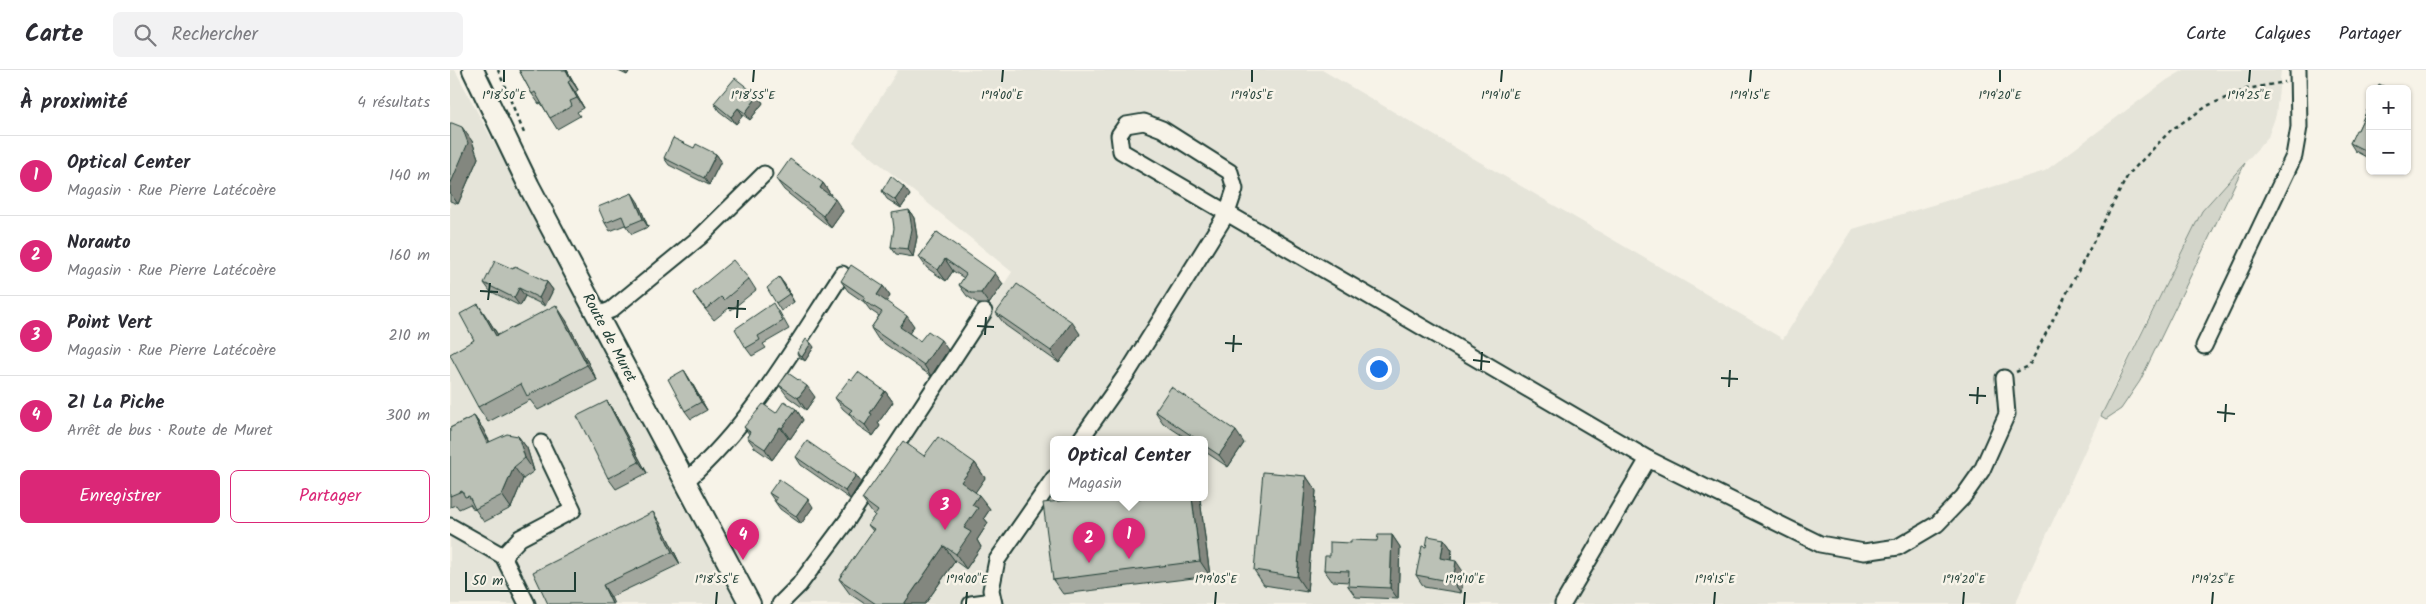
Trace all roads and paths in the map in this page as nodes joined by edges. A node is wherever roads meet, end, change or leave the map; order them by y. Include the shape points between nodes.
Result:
1 (473, 70) edge
2 (2298, 75) edge
3 (764, 174) dead end
4 (1227, 213) junction
5 (842, 274) dead end
6 (984, 312) dead end
7 (597, 315) junction
8 (2204, 346) dead end
9 (2004, 378) joint
10 (1083, 436) edge
11 (541, 443) dead end
12 (1648, 458) junction
13 (686, 482) junction
14 (1050, 484) edge
15 (450, 526) edge
16 (503, 556) junction
17 (994, 603) edge
18 (527, 604) edge
19 (750, 604) edge
20 (780, 604) edge
21 (971, 604) edge
22 (1563, 604) edge

1 - 7 main road, Route de Muret via 528,186
2 - 8 street via 2299,127 2294,156
2 - 9 path via 2247,89 2209,105 2170,130 2128,174 2029,366
3 - 7 street via 700,237 611,310
4 - 4 street via 1121,151 1118,135 1126,125 1144,122 1162,129 1230,172 1235,188
4 - 10 street via 1128,372
4 - 12 street
5 - 13 street via 776,375 726,442
6 - 20 street via 846,522 799,585
7 - 13 main road, Route de Muret
9 - 12 street via 2007,414 1982,470 1963,497 1937,524 1898,546 1864,552 1820,544
11 - 16 street via 573,510 520,538
12 - 22 street
13 - 19 main road, Route de Muret
14 - 17 street via 997,560 991,590
15 - 16 street
16 - 18 street
17 - 21 street

